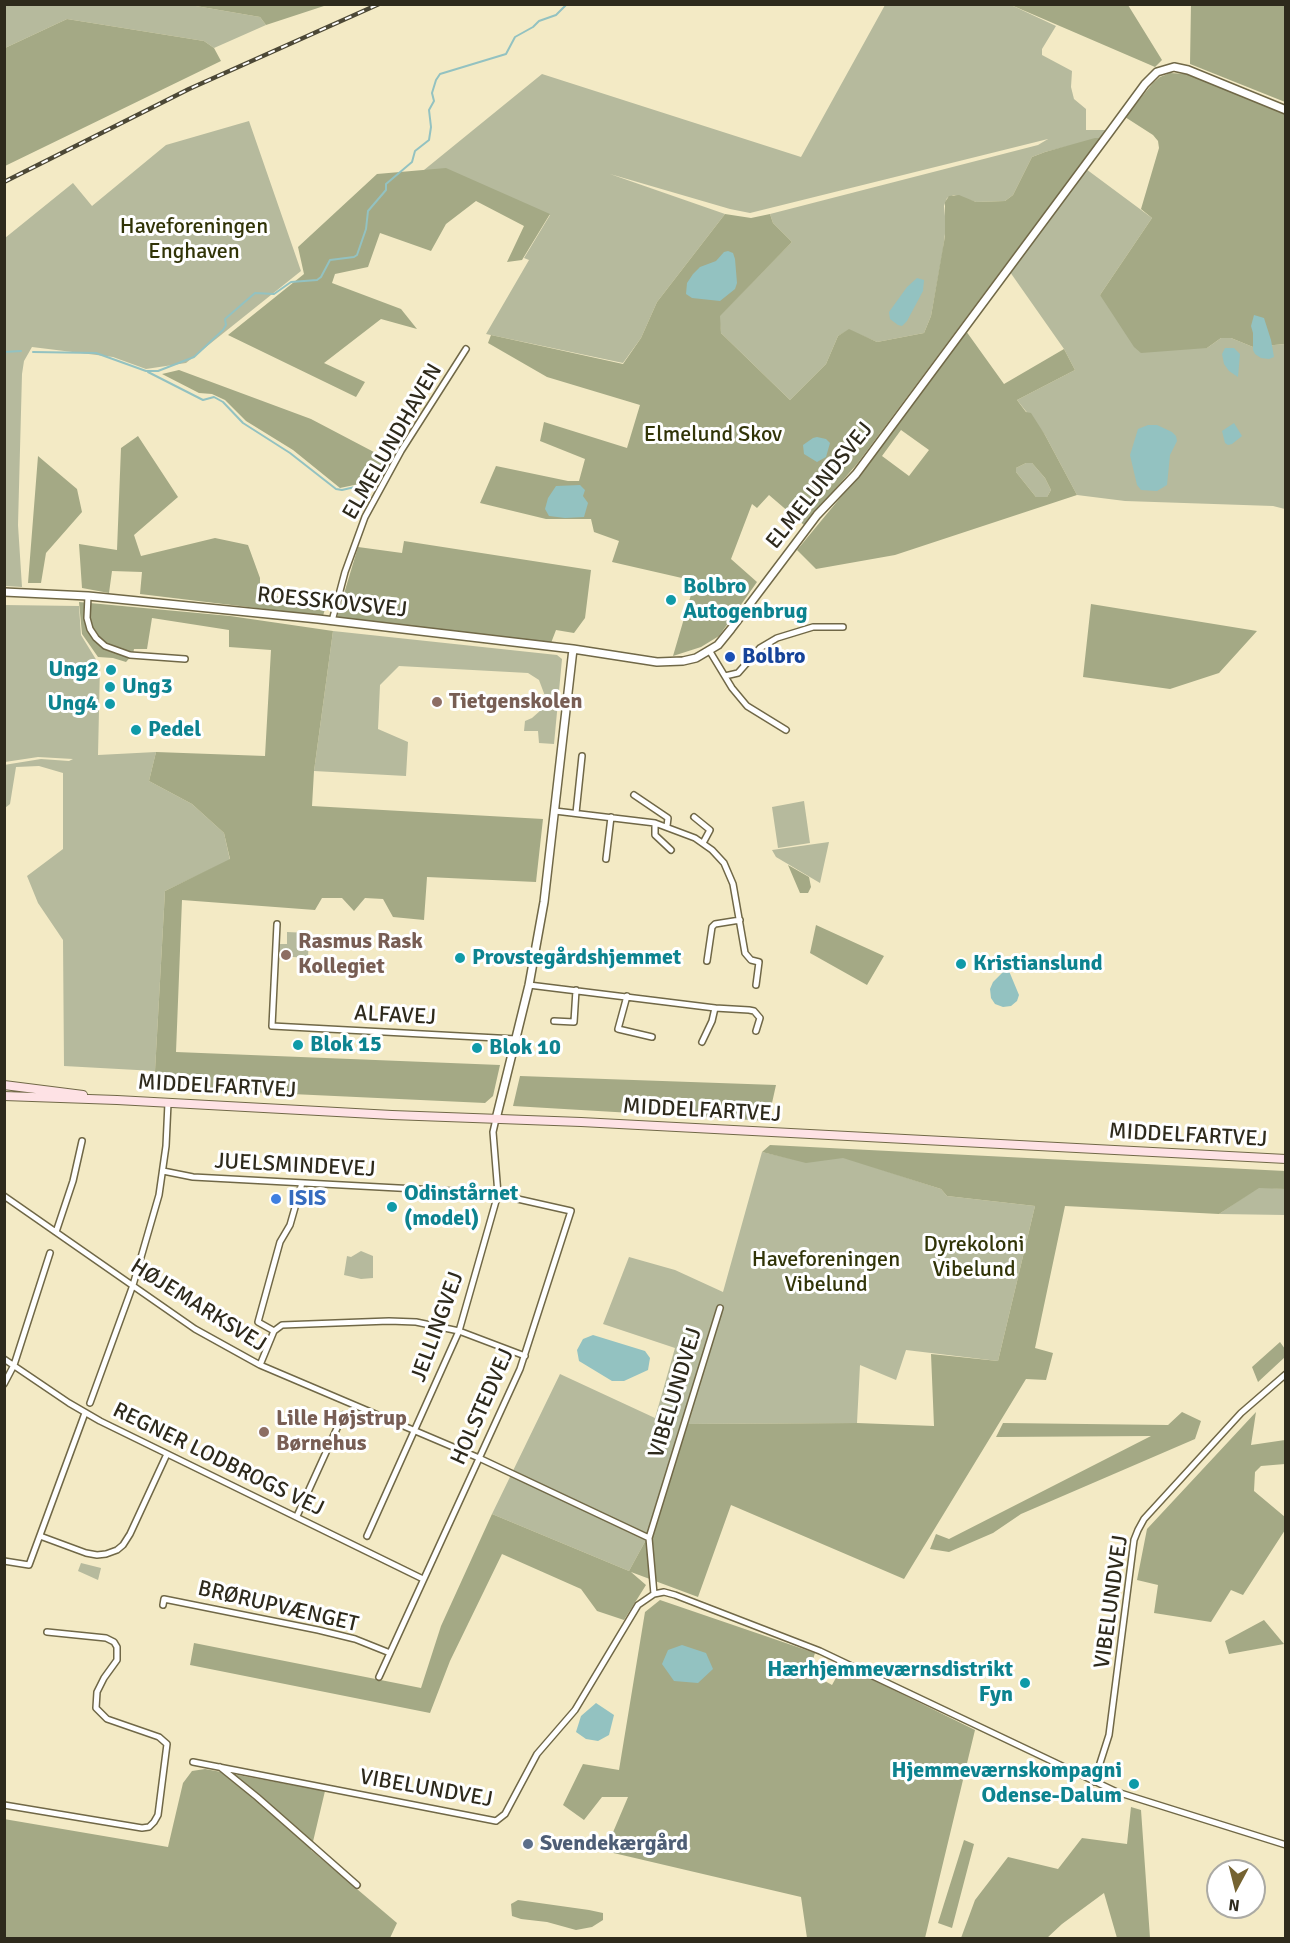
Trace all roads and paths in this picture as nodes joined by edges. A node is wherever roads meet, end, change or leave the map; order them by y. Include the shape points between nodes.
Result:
1 (1286, 110) edge
2 (466, 350) dead end
3 (4, 592) edge
4 (88, 596) junction
5 (332, 621) junction
6 (843, 627) dead end
7 (573, 649) junction
8 (709, 650) junction
9 (184, 659) dead end
10 (725, 676) junction
11 (786, 730) dead end
12 (582, 756) dead end
13 (634, 795) dead end
14 (555, 811) junction
15 (576, 813) junction
16 (611, 817) junction
17 (694, 817) dead end
18 (655, 824) junction
19 (667, 826) junction
20 (703, 843) junction
21 (671, 850) dead end
22 (606, 859) dead end
23 (740, 920) junction
24 (277, 924) dead end
25 (707, 961) dead end
26 (529, 984) junction
27 (756, 985) dead end
28 (576, 990) junction
29 (627, 996) junction
30 (715, 1008) junction
31 (554, 1021) dead end
32 (756, 1031) dead end
33 (652, 1037) dead end
34 (516, 1039) junction
35 (702, 1042) dead end
36 (4, 1085) edge
37 (4, 1096) edge
38 (117, 1100) junction
39 (168, 1103) junction
40 (496, 1119) junction
41 (82, 1141) dead end
42 (1286, 1159) edge
43 (163, 1171) junction
44 (302, 1183) junction
45 (498, 1194) junction
46 (4, 1196) edge
47 (56, 1232) junction
48 (50, 1253) dead end
49 (133, 1286) junction
50 (720, 1308) dead end
51 (274, 1331) junction
52 (459, 1331) junction
53 (525, 1356) junction
54 (4, 1359) edge
55 (14, 1365) junction
56 (260, 1365) junction
57 (1286, 1374) edge
58 (4, 1384) edge
59 (90, 1403) dead end
60 (85, 1413) junction
61 (343, 1415) dead end
62 (414, 1430) junction
63 (167, 1454) junction
64 (479, 1458) junction
65 (297, 1516) junction
66 (40, 1536) junction
67 (367, 1536) dead end
68 (649, 1538) junction
69 (4, 1561) edge
70 (423, 1579) junction
71 (654, 1594) junction
72 (163, 1605) dead end
73 (47, 1632) dead end
74 (390, 1653) junction
75 (379, 1677) dead end
76 (193, 1762) dead end
77 (218, 1766) junction
78 (1094, 1782) junction
79 (4, 1805) edge
80 (1286, 1845) edge
81 (357, 1885) dead end

1 - 8 street, ELMELUNDSVEJ via 1188,70 1174,67 1157,72 861,468 817,515 731,629
2 - 5 street, ELMELUNDHAVEN via 370,507 354,543
3 - 4 street, ROESSKOVSVEJ
4 - 5 street, ROESSKOVSVEJ
4 - 9 street via 90,629 105,646 130,655
5 - 7 street, ROESSKOVSVEJ
6 - 10 street via 813,627 777,638 760,648 738,673
7 - 8 street, ELMELUNDSVEJ via 657,662 696,657
7 - 14 street
8 - 10 street
10 - 11 street via 747,706
12 - 15 street
13 - 19 street via 668,818
14 - 15 street
14 - 26 street
15 - 16 street
16 - 18 street
16 - 22 street
17 - 20 street via 710,830
18 - 19 street
18 - 21 street via 655,835
19 - 20 street
20 - 23 street via 729,874
23 - 25 street via 712,927
23 - 27 street via 747,957 759,962
24 - 34 street, ALFAVEJ via 272,1026
26 - 28 street
26 - 34 street
28 - 29 street
28 - 31 street via 574,1022
29 - 30 street
29 - 33 street via 618,1029
30 - 32 street via 754,1011 760,1018
30 - 35 street
34 - 40 street
36 - 38 main road, MIDDELFARTVEJ
37 - 38 main road, MIDDELFARTVEJ
38 - 39 main road, MIDDELFARTVEJ
39 - 40 main road, MIDDELFARTVEJ
39 - 43 street
40 - 42 main road, MIDDELFARTVEJ
40 - 45 street, JELLINGVEJ via 493,1132
41 - 47 street
43 - 44 street, JUELSMINDEVEJ via 193,1177
43 - 49 street
44 - 45 street, JUELSMINDEVEJ
44 - 51 street via 290,1226 280,1242 258,1322
45 - 52 street, JELLINGVEJ
45 - 53 street, HOLSTEDVEJ via 571,1211
46 - 47 street, HØJEMARKSVEJ
47 - 49 street, HØJEMARKSVEJ
48 - 55 street
49 - 56 street, HØJEMARKSVEJ via 195,1329
49 - 59 street
50 - 68 street, VIBELUNDVEJ
51 - 52 street via 282,1325 389,1321
51 - 56 street
52 - 53 street
52 - 62 street, JELLINGVEJ
53 - 64 street, HOLSTEDVEJ
54 - 55 street, REGNER LODBROGS VEJ
55 - 58 street
55 - 60 street, REGNER LODBROGS VEJ
56 - 62 street, HØJEMARKSVEJ
57 - 78 street, VIBELUNDVEJ via 1240,1413 1138,1530 1109,1735
60 - 63 street, REGNER LODBROGS VEJ
60 - 66 street
61 - 65 street
62 - 64 street, HØJEMARKSVEJ
62 - 67 street, JELLINGVEJ
63 - 65 street, REGNER LODBROGS VEJ
63 - 66 street via 130,1533 117,1550 97,1555
64 - 68 street, HØJEMARKSVEJ
64 - 70 street, HOLSTEDVEJ
65 - 70 street, REGNER LODBROGS VEJ
66 - 69 street via 28,1565
68 - 71 street, VIBELUNDVEJ
70 - 74 street, HOLSTEDVEJ
71 - 77 street, VIBELUNDVEJ via 638,1605 575,1710 537,1754 505,1814 496,1821
71 - 78 street via 675,1595 820,1651
72 - 74 street, BRØRUPVÆNGET via 164,1599 318,1630
73 - 79 street via 114,1642 117,1660 97,1692 96,1708 107,1719 163,1739 168,1747 158,1815 148,1827 142,1828
74 - 75 street, HOLSTEDVEJ
76 - 77 street, VIBELUNDVEJ
77 - 81 street, VIBELUNDVEJ
78 - 80 street via 1151,1804

